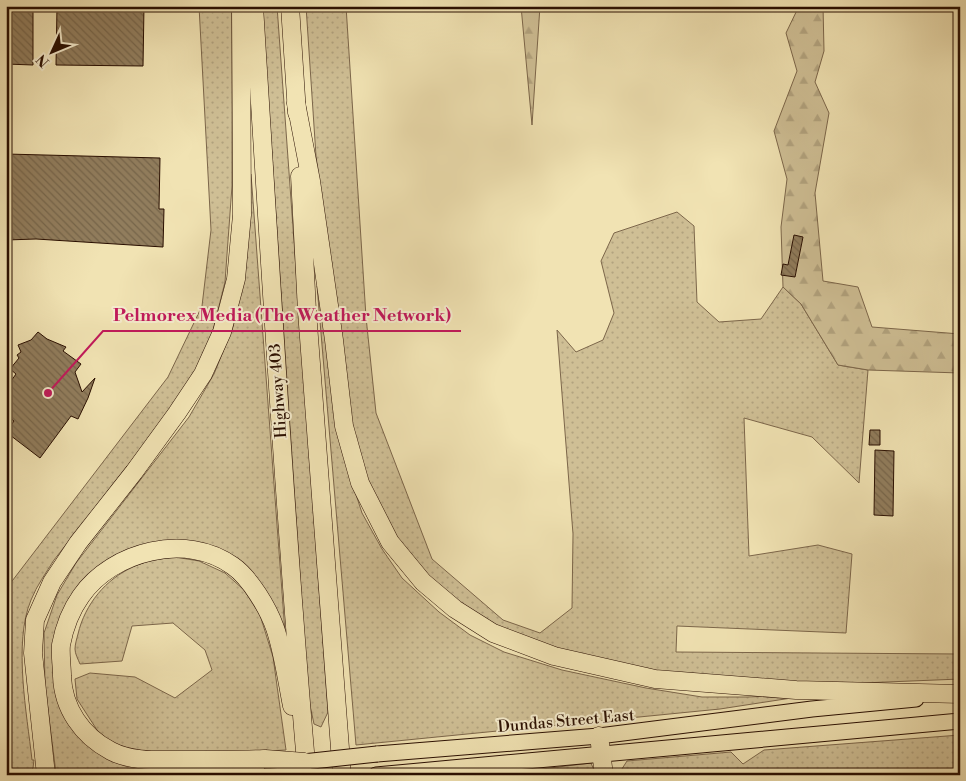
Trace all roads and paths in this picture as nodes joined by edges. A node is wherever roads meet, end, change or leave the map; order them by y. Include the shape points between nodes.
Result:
1 (241, 6) edge
2 (254, 6) edge
3 (290, 6) edge
4 (296, 103) junction
5 (960, 695) edge
6 (960, 721) edge
7 (338, 736) junction
8 (600, 745) junction
9 (265, 762) junction
10 (306, 771) edge
11 (46, 775) edge
12 (174, 775) edge
13 (342, 775) edge
14 (350, 775) edge
15 (378, 775) edge
16 (604, 775) edge

1 - 11 highway via 242,215 236,279 222,332 203,374 134,472 78,543 52,582 35,620 33,653
2 - 10 highway, Highway 403
3 - 4 highway
4 - 5 highway via 313,190 344,426 360,483 390,542 423,582 455,609 493,633 554,656 656,679 796,690
4 - 7 highway
5 - 8 main road, Dundas Street East via 812,709
6 - 8 main road, Dundas Street East
7 - 13 highway
7 - 14 highway
8 - 10 main road, Dundas Street East, bridge via 377,754
8 - 15 main road, Dundas Street East
8 - 16 highway
9 - 10 highway, bridge
9 - 10 highway via 129,758 110,751 84,732 68,708 62,684 61,647 76,604 95,580 131,558 172,549 207,552 233,566 262,602 275,628
9 - 12 main road

